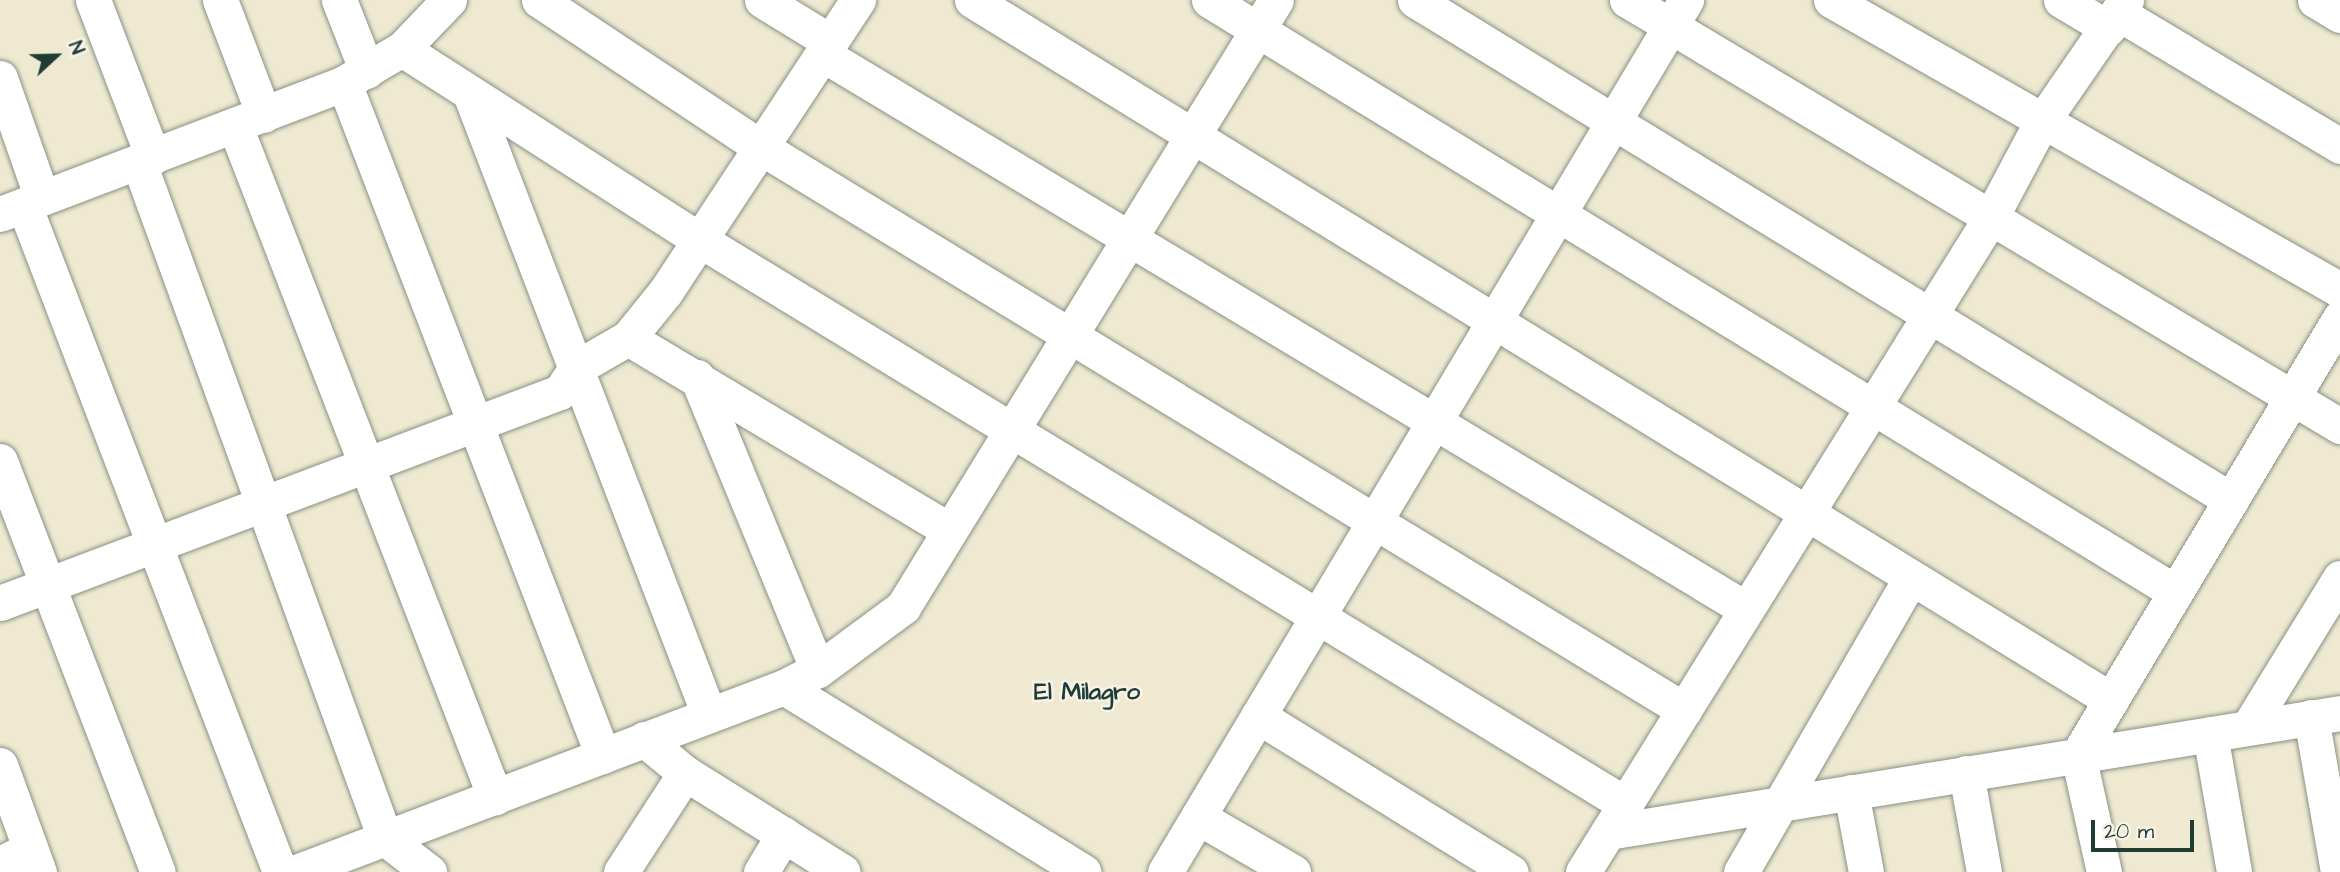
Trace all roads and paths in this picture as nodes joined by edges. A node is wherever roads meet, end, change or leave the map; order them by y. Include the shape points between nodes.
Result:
1 (93, 0) edge
2 (220, 0) edge
3 (339, 0) edge
4 (449, 0) edge
5 (539, 0) edge
6 (762, 0) edge
7 (858, 0) edge
8 (972, 0) edge
9 (1209, 0) edge
10 (1276, 0) edge
11 (1415, 0) edge
12 (1627, 0) edge
13 (1831, 0) edge
14 (2061, 0) edge
15 (2315, 0) edge
16 (1678, 13) edge
17 (2117, 14) edge
18 (2340, 15) edge
19 (1258, 30) junction
20 (826, 48) junction
21 (402, 49) junction
22 (356, 77) junction
23 (0, 78) edge
24 (471, 96) junction
25 (250, 121) junction
26 (1613, 121) junction
27 (2042, 123) junction
28 (1193, 136) junction
29 (2340, 146) edge
30 (761, 148) junction
31 (146, 160) junction
32 (22, 206) edge
33 (1558, 214) junction
34 (1991, 217) junction
35 (1130, 238) junction
36 (700, 240) junction
37 (2340, 290) edge
38 (1930, 315) junction
39 (2340, 318) edge
40 (1494, 321) junction
41 (1070, 331) junction
42 (628, 338) junction
43 (576, 368) junction
44 (697, 377) junction
45 (2292, 397) junction
46 (1873, 406) junction
47 (1434, 422) junction
48 (475, 424) junction
49 (2340, 426) edge
50 (1009, 431) junction
51 (0, 461) edge
52 (368, 464) junction
53 (2231, 500) junction
54 (264, 501) junction
55 (1806, 513) junction
56 (1374, 523) junction
57 (949, 530) junction
58 (154, 543) junction
59 (1911, 577) junction
60 (2340, 578) edge
61 (48, 586) junction
62 (2175, 592) junction
63 (0, 603) edge
64 (1746, 609) junction
65 (1318, 617) junction
66 (818, 670) junction
67 (784, 687) junction
68 (2111, 700) junction
69 (1684, 710) junction
70 (708, 712) junction
71 (2325, 715) edge
72 (1258, 716) junction
73 (2251, 723) junction
74 (2210, 734) junction
75 (644, 739) junction
76 (2078, 755) junction
77 (603, 756) junction
78 (0, 765) edge
79 (685, 773) junction
80 (1966, 773) junction
81 (1851, 792) junction
82 (495, 797) junction
83 (1782, 803) junction
84 (1198, 817) junction
85 (1617, 818) junction
86 (784, 834) junction
87 (385, 838) junction
88 (23, 862) edge
89 (1742, 871) edge
90 (158, 872) edge
91 (281, 872) edge
92 (296, 872) edge
93 (366, 872) edge
94 (429, 872) edge
95 (621, 872) edge
96 (761, 872) edge
97 (843, 872) edge
98 (1083, 872) edge
99 (1165, 872) edge
100 (1293, 872) edge
101 (1511, 872) edge
102 (1583, 872) edge
103 (1866, 872) edge
104 (1983, 872) edge
105 (2104, 872) edge
106 (2234, 872) edge
107 (2338, 872) edge

1 - 31 street
2 - 25 street
3 - 22 street
4 - 21 street
5 - 30 street
6 - 20 street
7 - 20 street
8 - 28 street
9 - 19 street
10 - 19 street
11 - 26 street
12 - 16 street
13 - 27 street
14 - 17 street
15 - 18 street
16 - 26 street
16 - 34 street
17 - 27 street
17 - 29 street
19 - 28 street
19 - 33 street
20 - 30 street
20 - 35 street
21 - 22 street
21 - 24 street
22 - 25 street
22 - 48 street
23 - 32 street
24 - 36 street
24 - 43 street
25 - 31 street
25 - 52 street
26 - 33 street
26 - 38 street
27 - 34 street
27 - 37 street
28 - 35 street
28 - 40 street
30 - 36 street
30 - 41 street
31 - 32 street
31 - 54 street
32 - 58 street
33 - 40 street
33 - 46 street
34 - 38 street
34 - 45 street
35 - 41 street
35 - 47 street
36 - 42 street
36 - 50 street
38 - 46 street
38 - 53 street
39 - 45 street
40 - 47 street
40 - 55 street
41 - 50 street
41 - 56 street
42 - 43 street
42 - 44 street
43 - 48 street via 560,391
43 - 70 street
44 - 57 street
44 - 66 street
45 - 49 street
45 - 53 street
46 - 55 street
46 - 62 street
47 - 56 street
47 - 64 street
48 - 52 street
48 - 77 street
50 - 57 street
50 - 65 street
51 - 61 street
52 - 54 street
52 - 82 street
53 - 62 street
54 - 58 street
54 - 87 street
55 - 59 street
55 - 64 street
56 - 65 street
56 - 69 street
57 - 66 street via 903,607
58 - 61 street
58 - 91 street
59 - 68 street
59 - 83 street
60 - 73 street
61 - 63 street
61 - 90 street
62 - 68 street
64 - 69 street
65 - 72 street
65 - 85 street
66 - 67 street
67 - 70 street
67 - 98 street
68 - 76 street
69 - 85 street
70 - 75 street
71 - 73 street
71 - 107 street
72 - 84 street
72 - 101 street
73 - 74 street
74 - 76 street
74 - 106 street
75 - 77 street
75 - 79 street
76 - 80 street
76 - 105 street
77 - 82 street
78 - 88 street
79 - 86 street
79 - 95 street
80 - 81 street
80 - 104 street
81 - 83 street
81 - 103 street
82 - 87 street
83 - 85 street
83 - 89 street
84 - 99 street
84 - 100 street
85 - 102 street
86 - 96 street
86 - 97 street
87 - 92 street
87 - 93 street
87 - 94 street

